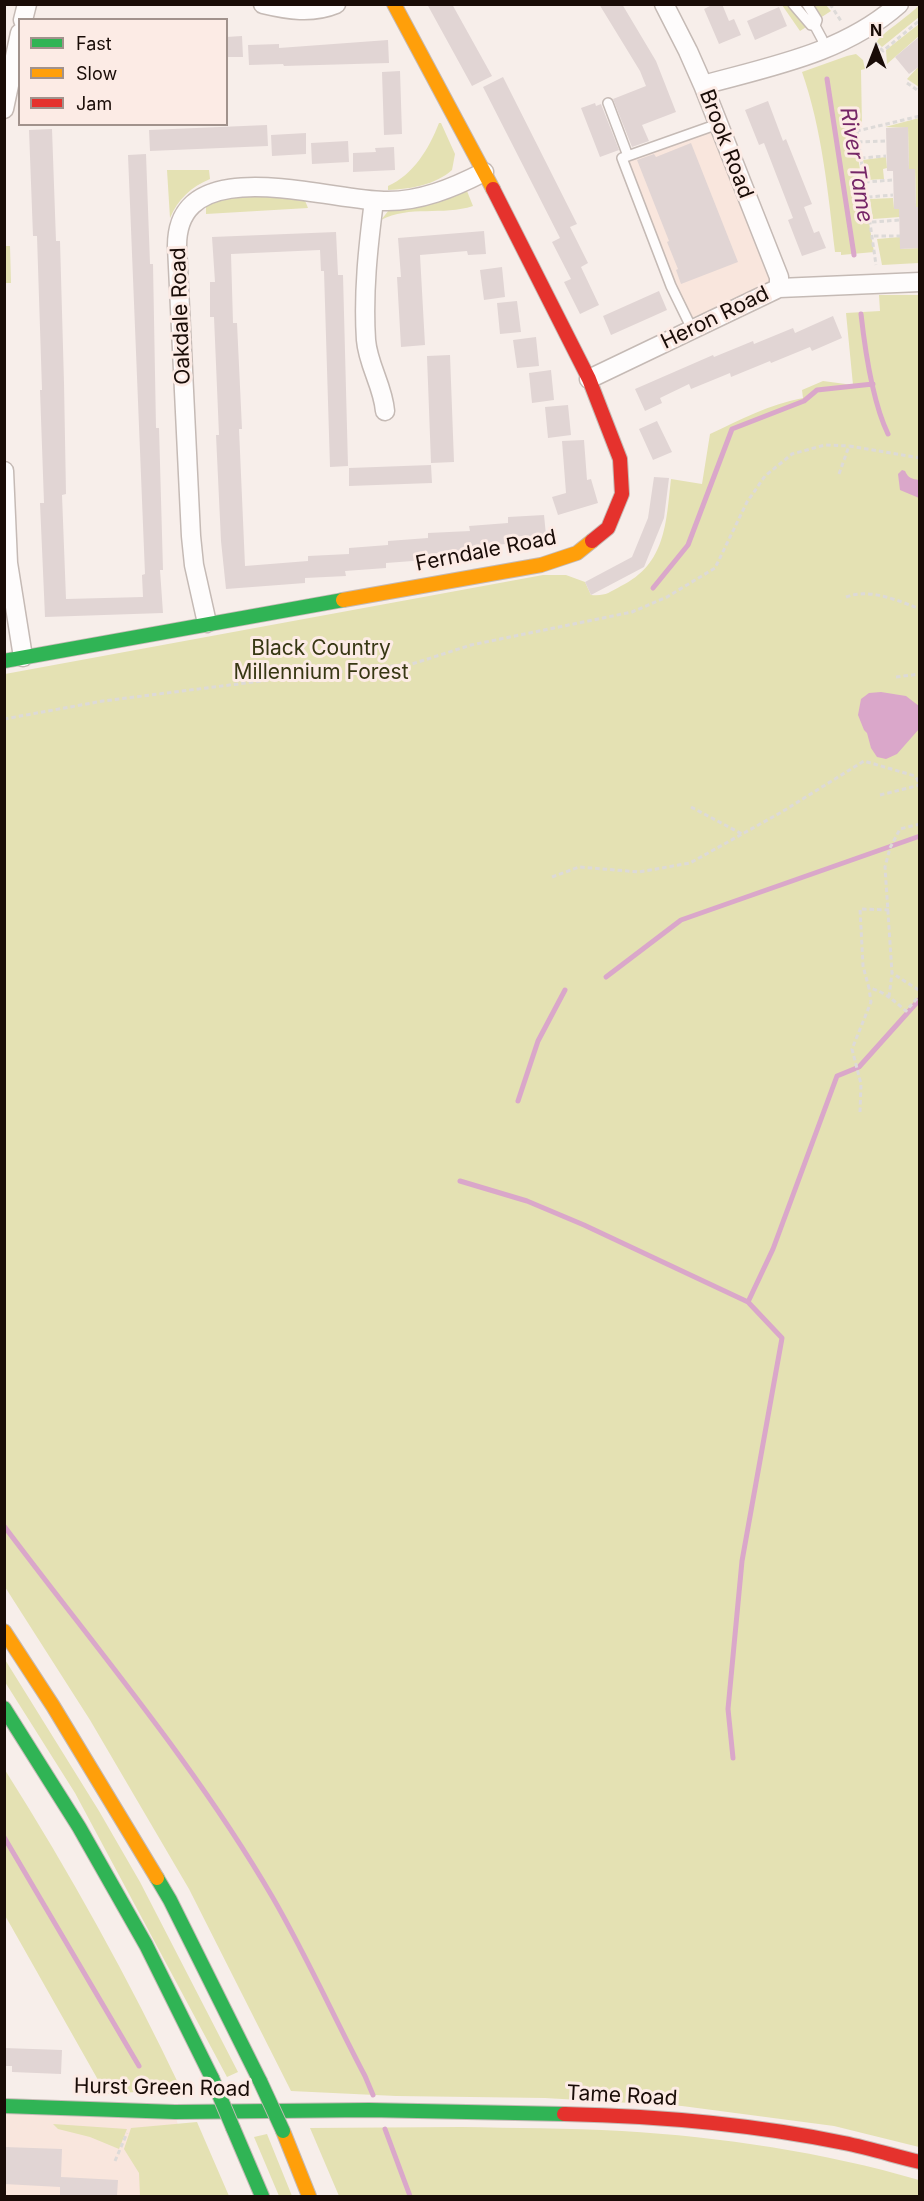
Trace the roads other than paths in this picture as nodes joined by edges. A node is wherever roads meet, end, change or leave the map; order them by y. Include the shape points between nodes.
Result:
1 (263, 4) edge
2 (336, 4) edge
3 (394, 4) edge
4 (664, 4) edge
5 (794, 4) edge
6 (807, 4) edge
7 (899, 4) edge
8 (815, 26) junction
9 (18, 42) edge
10 (825, 50) junction
11 (703, 86) junction
12 (608, 104) dead end
13 (4, 109) edge
14 (718, 124) junction
15 (628, 156) junction
16 (484, 172) junction
17 (374, 201) junction
18 (920, 282) edge
19 (779, 288) junction
20 (692, 330) junction
21 (589, 379) junction
22 (385, 411) dead end
23 (4, 471) edge
24 (207, 623) junction
25 (23, 657) junction
26 (4, 661) edge
27 (4, 1631) edge
28 (4, 1708) edge
29 (4, 2106) edge
30 (319, 2110) joint
31 (920, 2162) edge
32 (262, 2196) edge
33 (309, 2196) edge

1 - 2 street via 302,11
3 - 16 main road, Ferndale Road
4 - 11 street, Brook Road
5 - 8 lane
6 - 8 lane via 817,20
7 - 10 street via 867,28
8 - 10 lane
9 - 13 street
10 - 11 street
11 - 14 street, Brook Road
12 - 15 lane
14 - 15 lane
14 - 19 street, Brook Road via 768,249
15 - 20 lane via 622,158 670,286
16 - 17 street, Oakdale Road via 420,197
16 - 21 main road, Ferndale Road
17 - 22 street via 366,270 366,340
17 - 24 street, Oakdale Road via 235,187 199,200 177,230 191,536
18 - 19 street, Heron Road
19 - 20 street, Heron Road
20 - 21 street, Heron Road
21 - 24 main road, Ferndale Road via 620,459 622,494 608,528 577,553 541,564
23 - 25 street via 8,563
24 - 25 main road, Ferndale Road
25 - 26 main road, Ferndale Road
27 - 33 main road, bridge via 170,1900 260,2081
28 - 32 main road, bridge via 79,1827 146,1945 212,2078
29 - 30 main road, Hurst Green Road
30 - 31 main road, Tame Road via 569,2113 717,2123 845,2143

